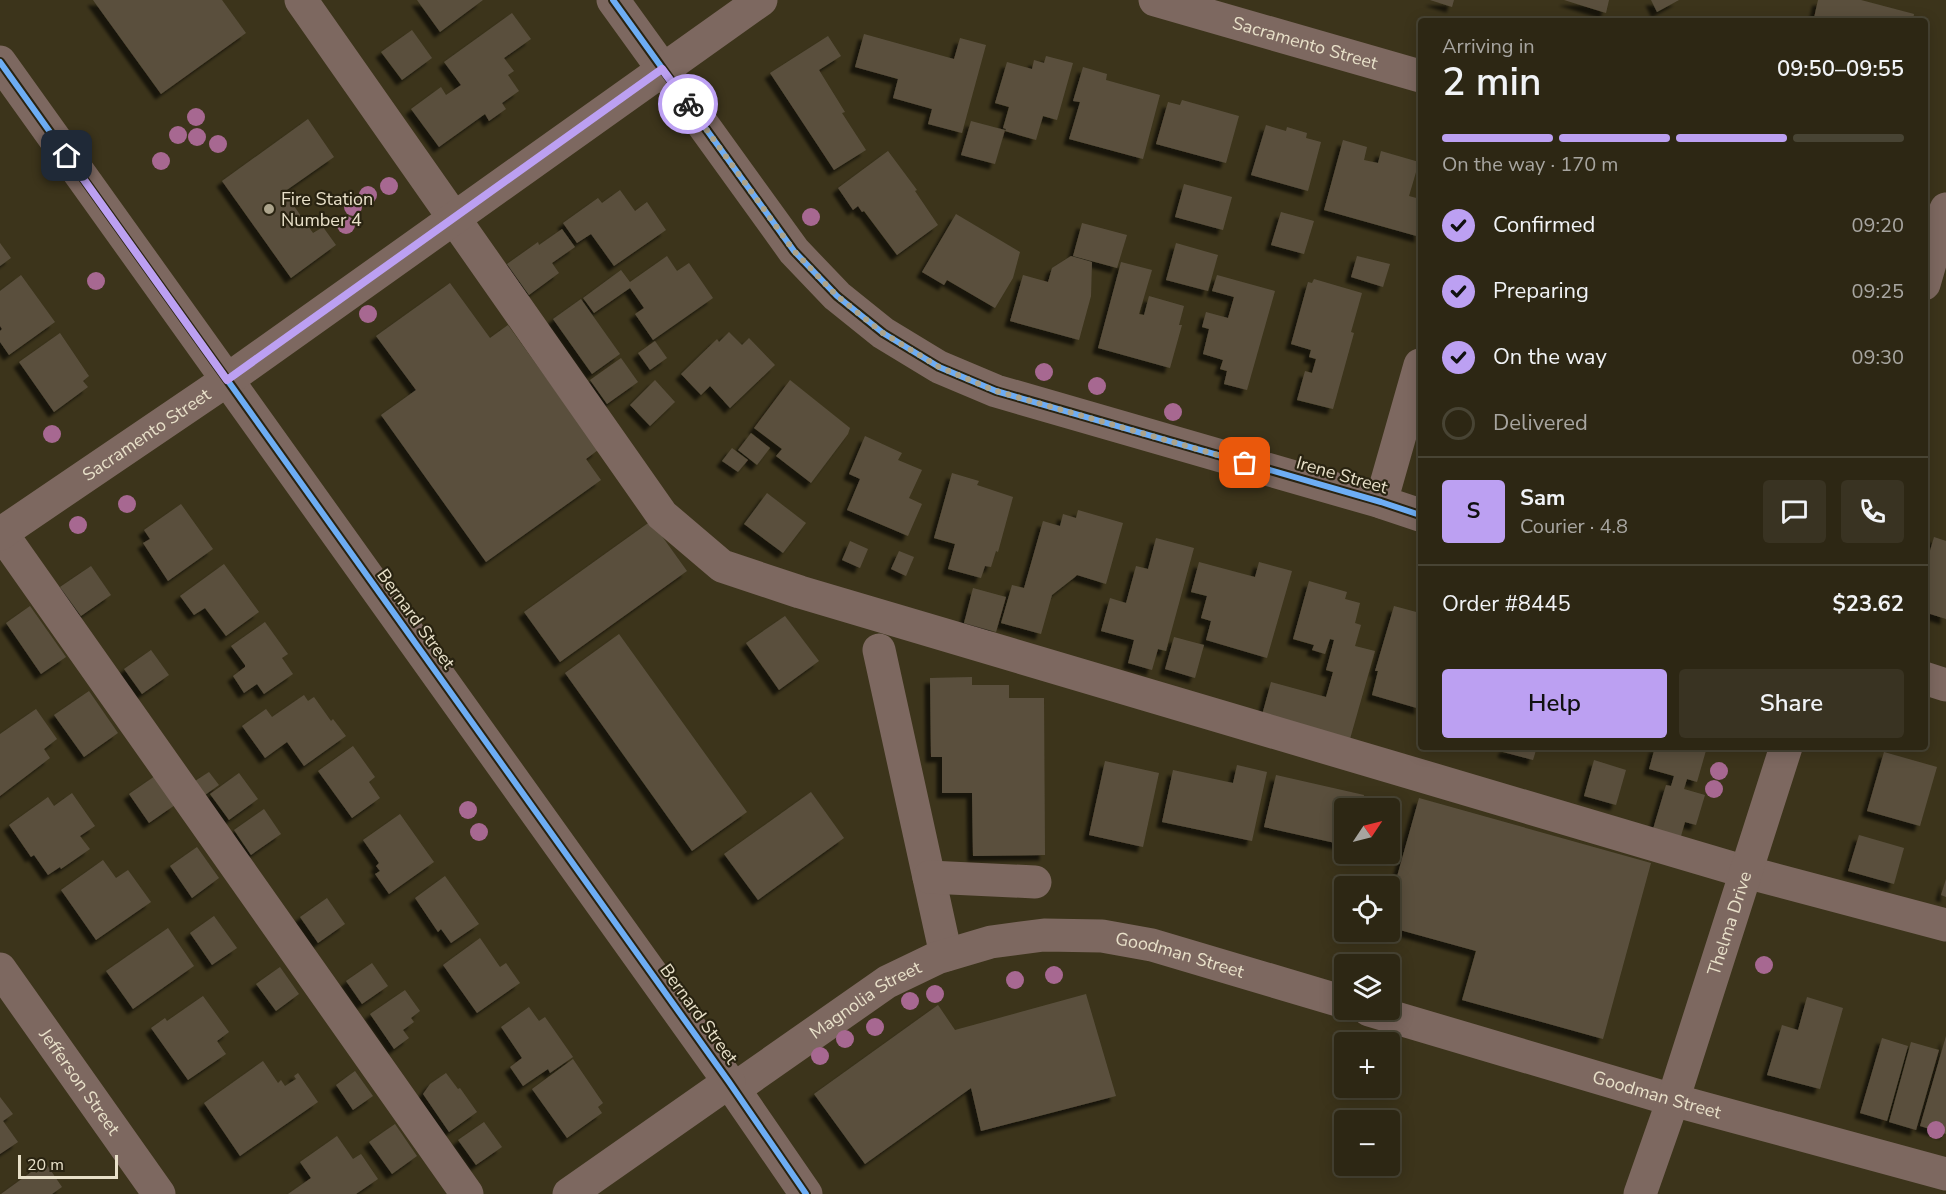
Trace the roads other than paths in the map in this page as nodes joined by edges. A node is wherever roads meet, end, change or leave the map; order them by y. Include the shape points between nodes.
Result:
1 (301, 0) edge
2 (613, 0) edge
3 (761, 0) edge
4 (1155, 0) edge
5 (0, 62) edge
6 (662, 69) junction
7 (1418, 75) edge
8 (1946, 209) edge
9 (455, 218) junction
10 (1928, 270) edge
11 (1418, 372) edge
12 (227, 380) junction
13 (1381, 502) junction
14 (1418, 514) edge
15 (0, 533) edge
16 (879, 650) dead end
17 (1928, 679) edge
18 (1946, 685) edge
19 (1785, 750) edge
20 (1746, 872) junction
21 (929, 877) junction
22 (1035, 882) dead end
23 (1946, 925) edge
24 (1011, 939) joint
25 (946, 955) junction
26 (0, 969) edge
27 (1334, 999) edge
28 (1400, 1019) edge
29 (731, 1086) junction
30 (1673, 1100) junction
31 (1946, 1174) edge
32 (159, 1194) edge
33 (467, 1194) edge
34 (569, 1194) edge
35 (806, 1194) edge
36 (1640, 1194) edge

1 - 9 street
2 - 6 street, Irene Street
3 - 6 street, Sacramento Street
4 - 7 street, Sacramento Street
5 - 12 street, Bernard Street
6 - 9 street, Sacramento Street
6 - 13 street, Irene Street via 794,251 837,296 883,333 939,367 996,391
8 - 10 street
9 - 12 street, Sacramento Street
9 - 20 street via 662,515 722,566
11 - 13 street
12 - 15 street, Sacramento Street
12 - 29 street, Bernard Street
13 - 14 street, Irene Street
15 - 33 street
16 - 21 street
17 - 18 street
19 - 20 street, Thelma Drive
20 - 23 street
20 - 30 street, Thelma Drive
21 - 22 street
21 - 25 street
24 - 25 street, Magnolia Street
24 - 27 street, Goodman Street via 1102,936 1152,945
25 - 29 street, Magnolia Street via 887,981
26 - 32 street, Jefferson Street
28 - 30 street, Goodman Street
29 - 34 street, Magnolia Street
29 - 35 street, Bernard Street
30 - 31 street, Goodman Street
30 - 36 street, Thelma Drive

